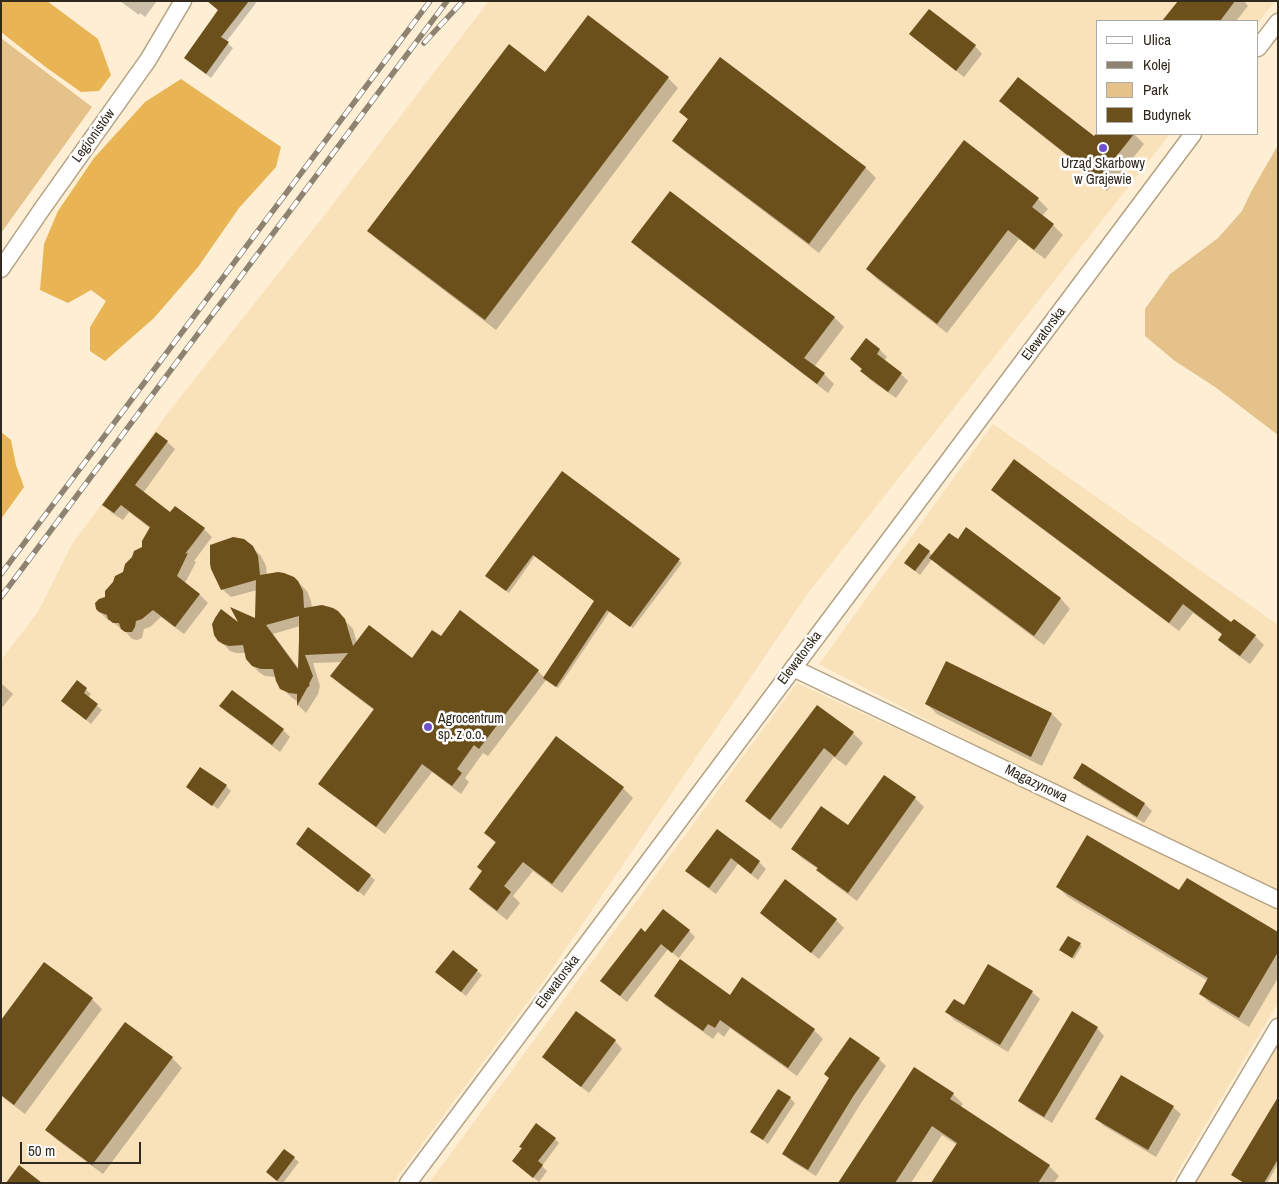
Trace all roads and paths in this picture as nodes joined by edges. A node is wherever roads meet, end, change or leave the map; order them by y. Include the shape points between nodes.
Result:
1 (183, 1) edge
2 (1278, 22) edge
3 (1259, 47) edge
4 (1192, 135) edge
5 (1, 269) edge
6 (793, 668) junction
7 (1278, 900) edge
8 (1278, 1026) edge
9 (408, 1183) edge
10 (1185, 1183) edge

1 - 5 street, Legionistów via 148,60
2 - 3 street
4 - 6 street, Elewatorska
6 - 7 street, Magazynowa
6 - 9 street, Elewatorska
8 - 10 street

